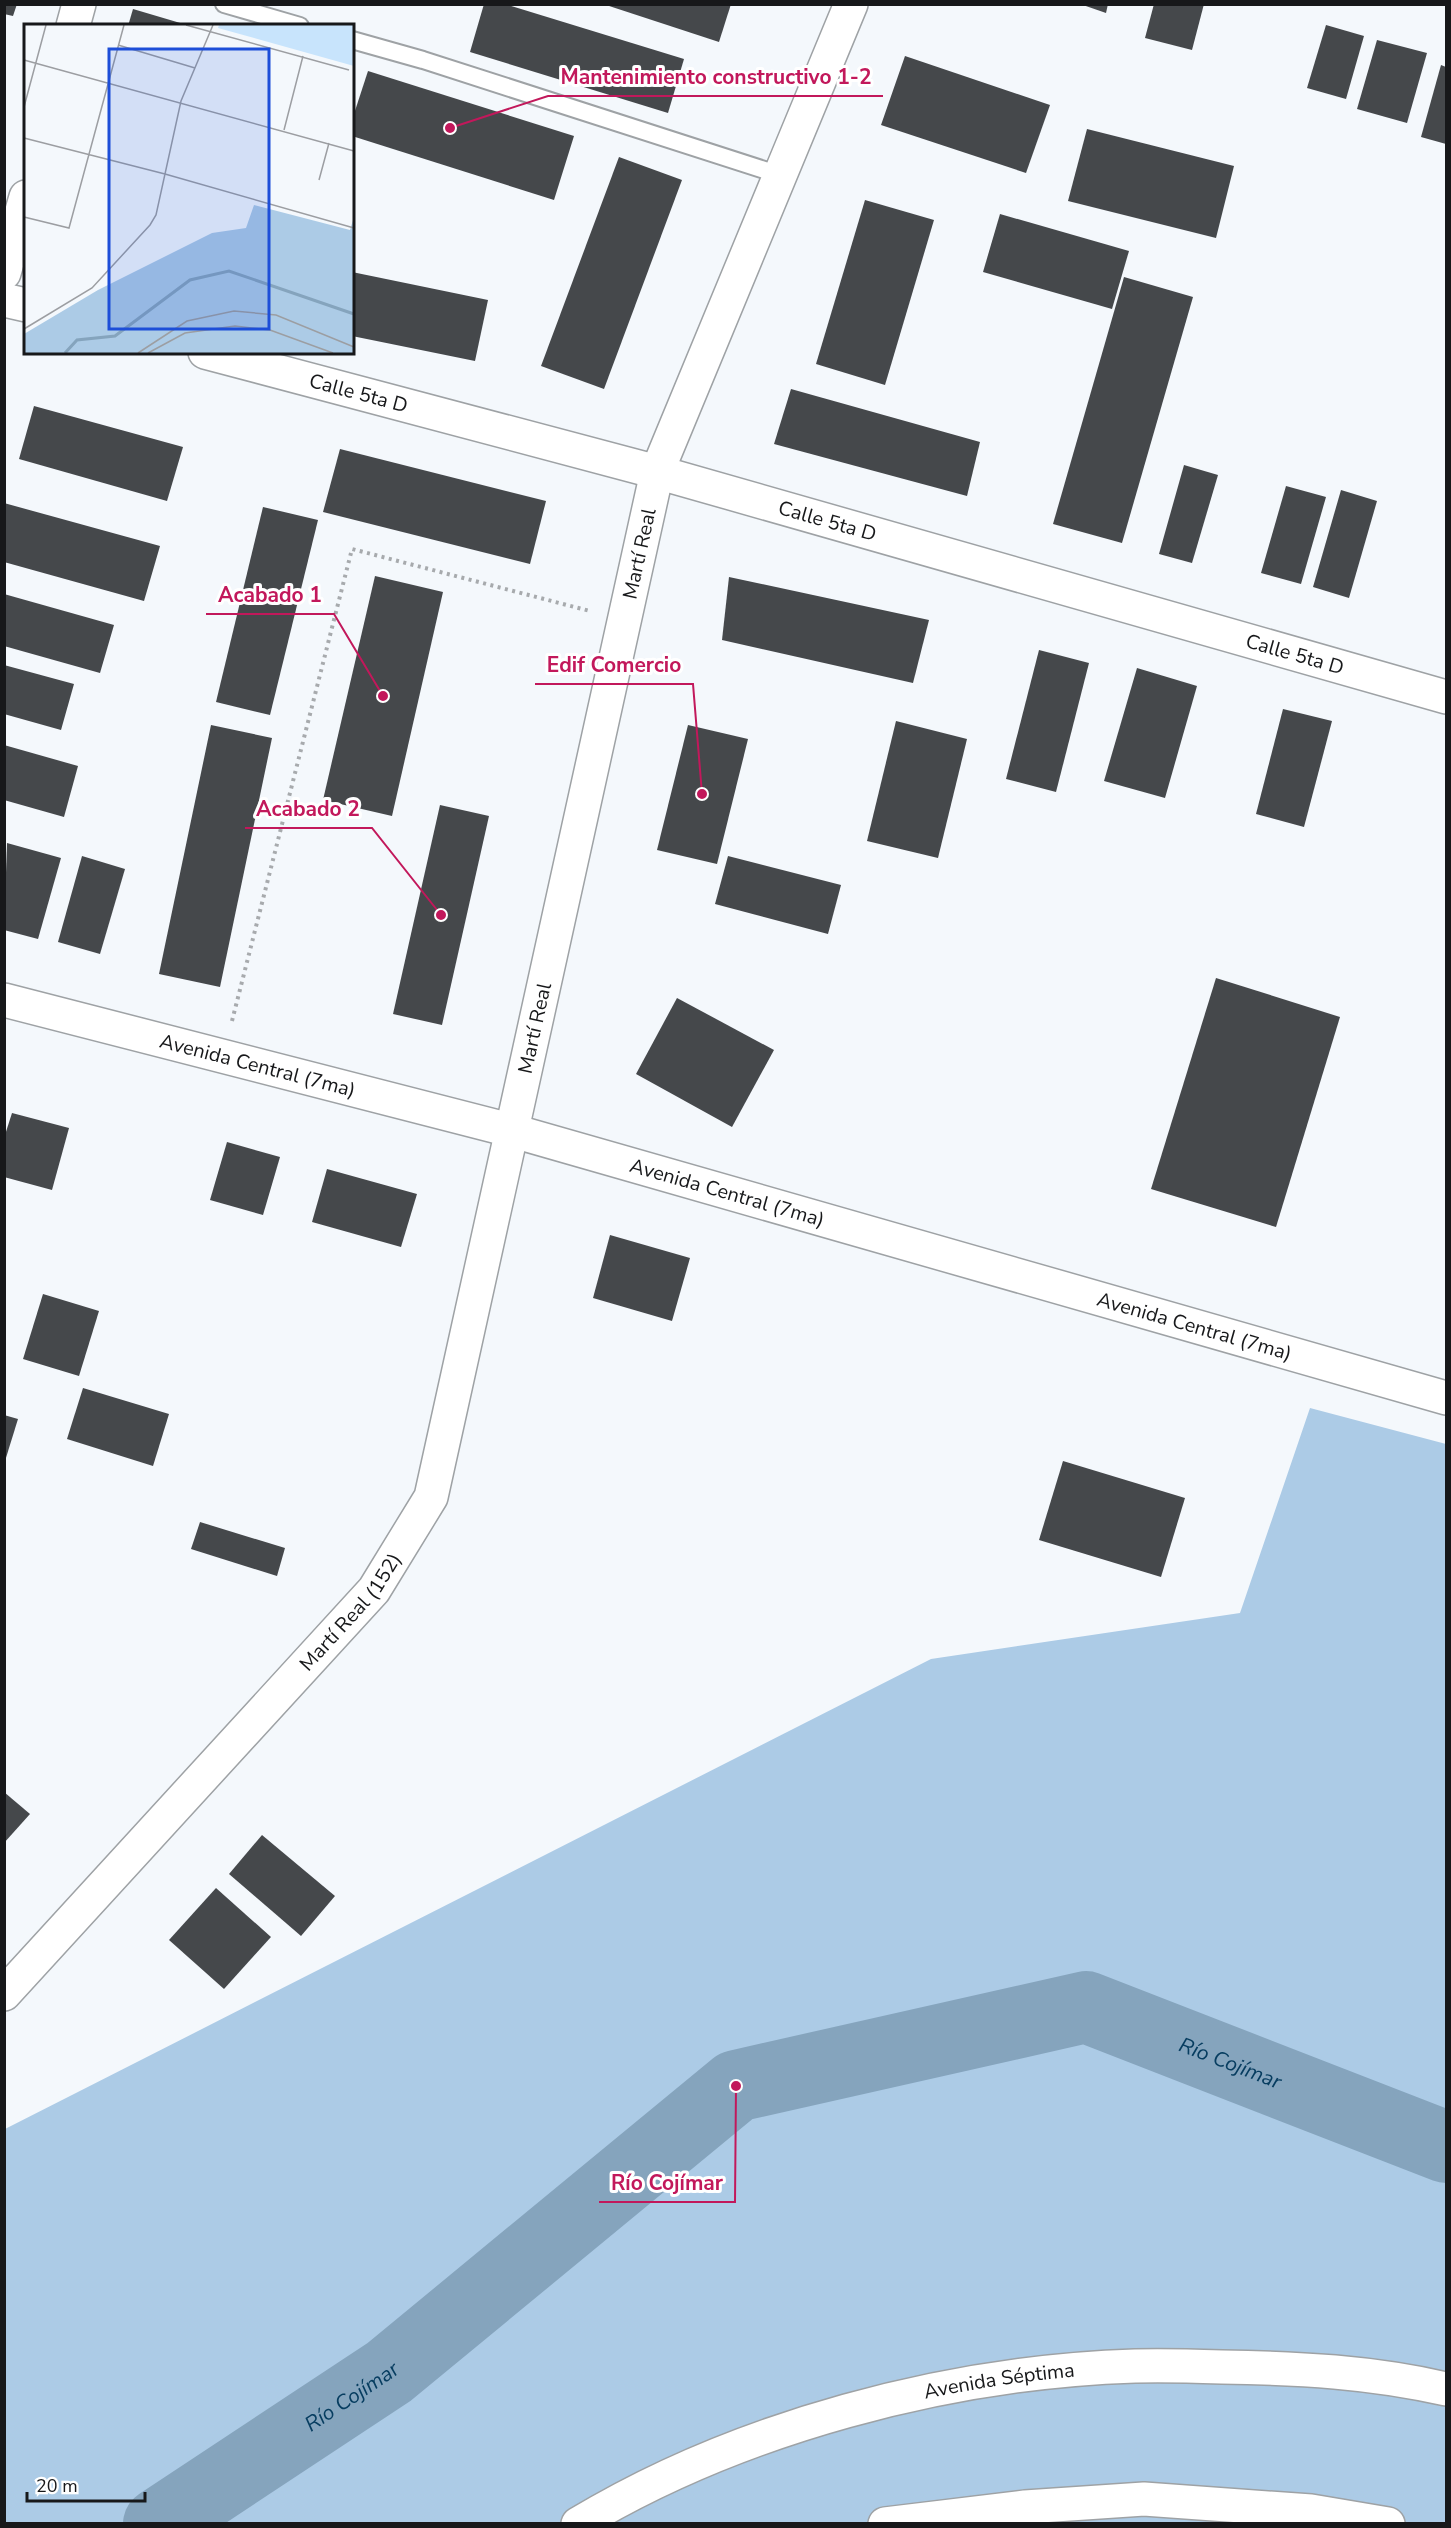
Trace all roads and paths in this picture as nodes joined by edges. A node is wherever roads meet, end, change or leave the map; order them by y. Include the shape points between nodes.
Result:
1 (79, 4) edge
2 (224, 4) edge
3 (851, 4) edge
4 (74, 24) edge
5 (293, 24) edge
6 (354, 41) edge
7 (780, 175) junction
8 (24, 204) edge
9 (4, 273) edge
10 (4, 300) edge
11 (24, 305) edge
12 (213, 354) edge
13 (657, 472) junction
14 (624, 620) junction
15 (1446, 698) edge
16 (4, 1000) edge
17 (224, 1054) junction
18 (510, 1130) junction
19 (1446, 1398) edge
20 (4, 1994) edge
21 (1446, 2389) edge
22 (578, 2523) edge
23 (885, 2523) edge
24 (1388, 2523) edge

1 - 4 main road
2 - 5 lane
3 - 7 main road, Martí Real
6 - 7 lane
7 - 13 main road, Martí Real
8 - 9 main road
10 - 11 main road
12 - 13 main road, Calle 5ta D
13 - 14 main road, Martí Real
13 - 15 main road, Calle 5ta D
14 - 17 path via 352,549
14 - 18 main road, Martí Real
16 - 17 main road, Avenida Central (7ma)
17 - 18 main road, Avenida Central (7ma)
18 - 19 main road, Avenida Central (7ma)
18 - 20 main road, Martí Real (152) via 431,1497 374,1590
21 - 22 main road, Avenida Séptima via 1401,2379 1305,2368 1135,2366 1024,2376 940,2389 825,2418 711,2455
23 - 24 main road via 1025,2507 1144,2499 1311,2511

